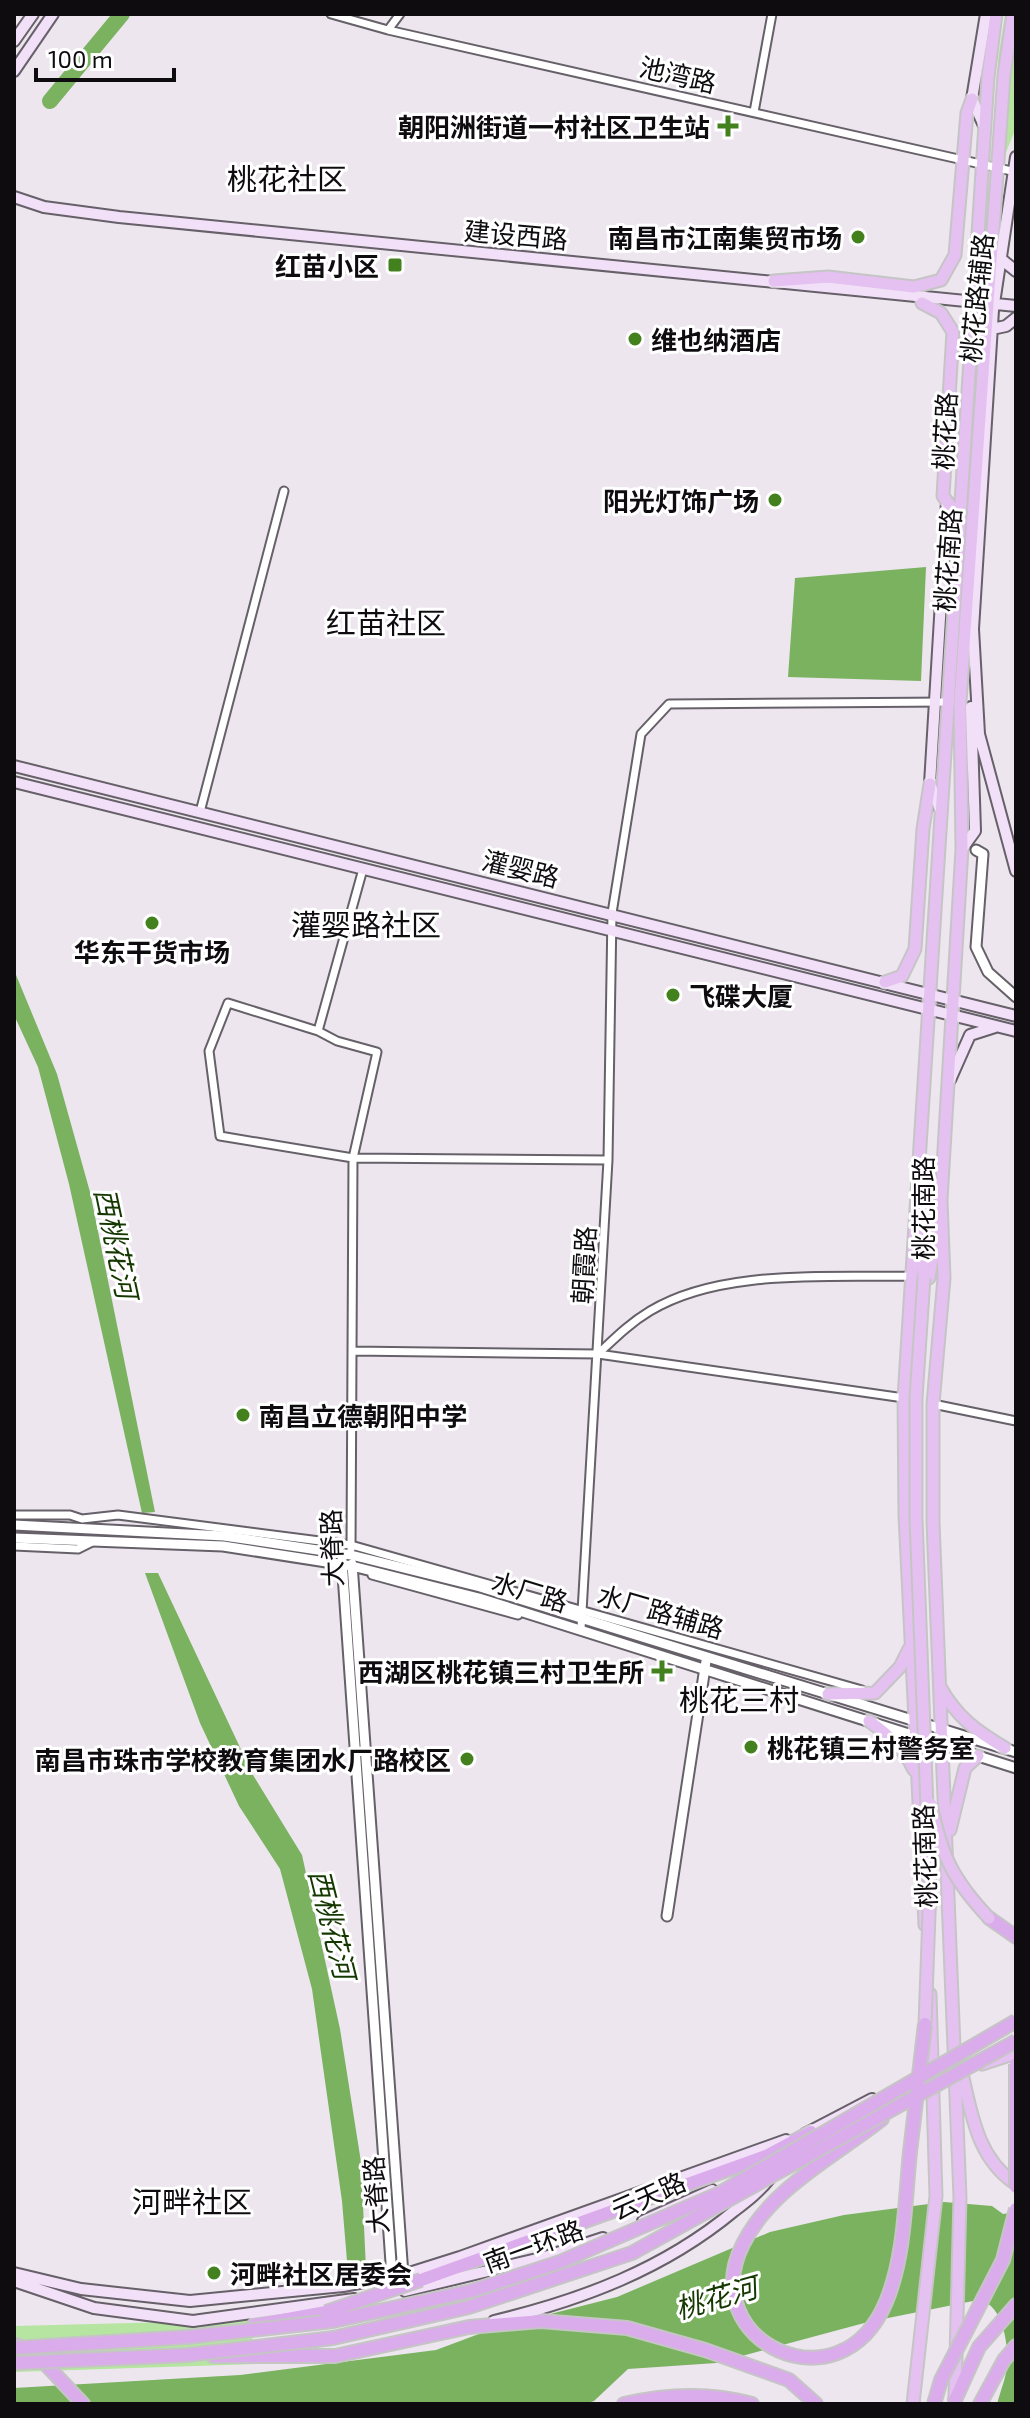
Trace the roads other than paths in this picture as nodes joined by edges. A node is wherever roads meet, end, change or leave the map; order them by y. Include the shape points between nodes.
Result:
1 (33, 14) edge
2 (53, 14) edge
3 (331, 14) edge
4 (400, 14) edge
5 (772, 14) edge
6 (986, 14) edge
7 (996, 14) edge
8 (1013, 14) edge
9 (388, 30) junction
10 (14, 41) edge
11 (14, 71) edge
12 (972, 99) junction
13 (754, 112) junction
14 (985, 129) junction
15 (1016, 157) edge
16 (963, 160) junction
17 (982, 164) junction
18 (999, 168) junction
19 (1014, 172) edge
20 (14, 197) edge
21 (14, 204) edge
22 (1001, 259) junction
23 (1016, 271) edge
24 (774, 281) junction
25 (922, 303) junction
26 (974, 305) junction
27 (991, 306) junction
28 (1016, 306) edge
29 (1016, 315) edge
30 (992, 329) junction
31 (284, 491) dead end
32 (947, 502) junction
33 (966, 520) junction
34 (935, 702) junction
35 (950, 702) junction
36 (14, 766) edge
37 (14, 782) edge
38 (930, 784) junction
39 (973, 788) junction
40 (993, 788) junction
41 (200, 812) junction
42 (943, 817) junction
43 (962, 849) junction
44 (976, 850) dead end
45 (363, 869) junction
46 (1016, 871) edge
47 (612, 913) junction
48 (612, 930) junction
49 (885, 982) junction
50 (933, 994) junction
51 (1016, 997) edge
52 (954, 999) junction
53 (931, 1010) junction
54 (953, 1015) junction
55 (1016, 1016) edge
56 (998, 1026) junction
57 (318, 1031) junction
58 (1016, 1031) edge
59 (947, 1089) junction
60 (353, 1158) junction
61 (608, 1160) junction
62 (919, 1199) junction
63 (941, 1200) junction
64 (910, 1276) junction
65 (927, 1278) junction
66 (352, 1351) junction
67 (598, 1354) junction
68 (904, 1398) junction
69 (933, 1404) junction
70 (1016, 1421) edge
71 (14, 1515) edge
72 (14, 1525) edge
73 (14, 1538) edge
74 (96, 1540) junction
75 (14, 1546) edge
76 (348, 1551) junction
77 (347, 1566) junction
78 (581, 1619) junction
79 (911, 1645) junction
80 (705, 1665) junction
81 (939, 1685) junction
82 (871, 1693) junction
83 (828, 1694) junction
84 (915, 1719) junction
85 (869, 1721) junction
86 (941, 1727) junction
87 (915, 1737) junction
88 (942, 1745) junction
89 (1010, 1750) edge
90 (978, 1756) junction
91 (1016, 1768) edge
92 (917, 1776) junction
93 (946, 1850) junction
94 (667, 1916) dead end
95 (989, 1918) joint
96 (1016, 1937) edge
97 (1016, 2021) edge
98 (925, 2024) joint
99 (954, 2041) junction
100 (1016, 2041) edge
101 (1016, 2053) edge
102 (955, 2063) junction
103 (1016, 2064) edge
104 (977, 2065) junction
105 (934, 2072) junction
106 (955, 2081) junction
107 (934, 2090) junction
108 (893, 2110) junction
109 (811, 2132) junction
110 (781, 2163) junction
111 (1013, 2182) edge
112 (1016, 2209) edge
113 (14, 2273) edge
114 (392, 2277) junction
115 (14, 2281) edge
116 (1016, 2305) edge
117 (469, 2327) junction
118 (188, 2337) junction
119 (14, 2346) edge
120 (1016, 2346) edge
121 (187, 2355) junction
122 (14, 2363) edge
123 (954, 2402) edge
124 (83, 2404) edge
125 (624, 2404) edge
126 (752, 2404) edge
127 (816, 2404) edge
128 (913, 2404) edge
129 (934, 2404) edge
130 (980, 2404) edge

1 - 10 main road
2 - 11 main road
3 - 9 street, 池湾路
4 - 9 street
5 - 13 street
6 - 12 main road
7 - 14 main road, 桃花路
8 - 18 main road, 桃花南路
9 - 13 street, 池湾路
12 - 14 main road
12 - 16 main road
13 - 16 street, 池湾路
14 - 17 main road, 桃花路
15 - 19 main road, 桃花路辅路
16 - 17 street, 池湾路
16 - 24 main road via 955,255 941,280 914,287 828,277
17 - 18 street, 池湾路
17 - 26 main road, 桃花路
18 - 19 street, 池湾路
18 - 27 main road, 桃花南路
19 - 22 main road, 桃花路辅路
20 - 24 main road, 建设西路 via 44,207 119,217
21 - 25 main road, 建设西路 via 42,214 118,224
22 - 23 main road
22 - 27 main road, 桃花路辅路
24 - 26 main road, 建设西路
25 - 26 main road, 建设西路
25 - 32 main road via 941,313 953,332 943,496
26 - 27 main road, 建设西路
26 - 33 main road, 桃花路
27 - 28 main road, 建设西路
27 - 29 main road, 建设西路
27 - 30 main road, 桃花路辅路
27 - 33 main road, 桃花南路
29 - 30 main road via 1006,326
30 - 40 main road, 桃花路辅路 via 973,629 979,734
31 - 41 street
32 - 33 main road
32 - 34 main road
33 - 35 main road, 桃花路
33 - 39 main road
33 - 43 main road, 桃花南路
34 - 35 street, 朝霞路
34 - 38 main road
34 - 47 street, 朝霞路 via 669,704 641,734
35 - 42 main road, 桃花路
36 - 41 main road, 灌婴路
37 - 45 main road, 灌婴路
38 - 42 main road
38 - 49 main road via 915,949 902,976
39 - 40 street
39 - 43 main road via 975,831
40 - 46 main road, 桃花路辅路
41 - 47 main road, 灌婴路
42 - 50 main road, 桃花路
43 - 52 main road, 桃花南路
44 - 51 street via 983,854 976,947 980,960
45 - 48 main road, 灌婴路
45 - 57 street
47 - 48 street, 朝霞路
47 - 49 main road, 灌婴路
48 - 53 main road, 灌婴路
48 - 61 street, 朝霞路
49 - 50 main road, 灌婴路
50 - 52 main road, 灌婴路
50 - 53 main road, 桃花南路
52 - 54 main road, 桃花南路
52 - 55 main road, 灌婴路
53 - 54 main road, 灌婴路
53 - 62 main road, 桃花南路
54 - 56 main road, 灌婴路
54 - 59 main road, 桃花南路
56 - 58 main road, 灌婴路
56 - 59 main road via 970,1035
57 - 60 street, 大脊路 via 377,1052
57 - 60 street via 228,1003 209,1051 220,1136
59 - 63 main road, 桃花南路
60 - 61 street
60 - 66 street, 大脊路
61 - 67 street, 朝霞路
62 - 64 main road, 桃花南路
62 - 65 main road
63 - 65 main road
63 - 69 main road, 桃花南路 via 944,1278
64 - 67 street via 803,1278 705,1289 652,1310
64 - 68 main road, 桃花南路
65 - 95 main road, bridge via 921,1399 928,1790 950,1870
65 - 98 main road, bridge via 916,1443 930,1887
66 - 67 street
66 - 76 street, 大脊路
67 - 68 street
67 - 78 street, 朝霞路
68 - 79 main road, 桃花南路
69 - 70 street
69 - 81 main road, 桃花南路
71 - 76 street via 118,1515
72 - 76 street, 水厂路 via 224,1536
73 - 74 street, 水厂路
74 - 75 street via 78,1549
74 - 77 street, 水厂路 via 223,1546
76 - 77 street, 大脊路
76 - 78 street, 水厂路
77 - 78 street, 水厂路
77 - 80 street, 水厂路辅路
77 - 114 street, 大脊路
78 - 80 street, 水厂路
78 - 82 street, 水厂路辅路
79 - 82 main road via 886,1684
79 - 84 main road, 桃花南路
80 - 83 street, 水厂路
80 - 85 street, 水厂路
80 - 94 street
81 - 86 main road, 桃花南路
81 - 89 main road via 953,1711 969,1726
82 - 83 main road
83 - 84 street, 水厂路
84 - 86 street, 水厂路
84 - 87 main road, 桃花南路
85 - 87 street, 水厂路
85 - 92 main road via 908,1756
86 - 88 main road, 桃花南路
86 - 89 street, 水厂路
87 - 88 street, 水厂路
87 - 92 main road, 桃花南路
88 - 90 street, 水厂路
88 - 93 main road, 桃花南路
90 - 91 street, 水厂路
90 - 93 main road via 959,1783
92 - 105 main road, 桃花南路
93 - 99 main road, 桃花南路
95 - 96 highway
97 - 118 highway, 南一环路, bridge via 720,2193 560,2262 471,2291 333,2321
98 - 108 highway, bridge via 897,2259 886,2302 867,2333 843,2352 821,2359 793,2358 772,2350 749,2329 736,2301 734,2278 742,2245 764,2213 798,2181
99 - 102 main road, 桃花南路
99 - 111 main road via 977,2137 992,2163
100 - 104 highway, 南一环路, bridge
101 - 104 main road
102 - 105 main road, 云天路
102 - 106 main road, 桃花南路
103 - 111 highway, bridge
104 - 108 highway, 南一环路, bridge
105 - 107 main road, 桃花南路
105 - 109 main road, 云天路
106 - 107 main road, 云天路
106 - 123 main road, 桃花南路 via 960,2197
107 - 110 main road, 云天路
107 - 128 main road, 桃花南路 via 936,2196
108 - 121 highway, 南一环路, bridge via 632,2253 469,2307 333,2338
109 - 114 main road, 云天路
109 - 118 highway, bridge via 766,2156 326,2312
110 - 115 main road, 云天路, bridge via 572,2249 385,2296 193,2321 94,2308
110 - 117 main road via 764,2187 697,2242 627,2278 555,2306
112 - 129 highway, bridge via 1003,2260 941,2380
113 - 114 main road, 云天路 via 81,2289 190,2301
116 - 123 highway via 979,2347
117 - 121 highway, bridge via 335,2356
117 - 127 highway via 541,2321 627,2328 789,2380
118 - 119 highway, 南一环路, bridge
119 - 124 highway via 38,2356
120 - 130 highway
121 - 122 highway, 南一环路, bridge
125 - 126 highway via 697,2395

